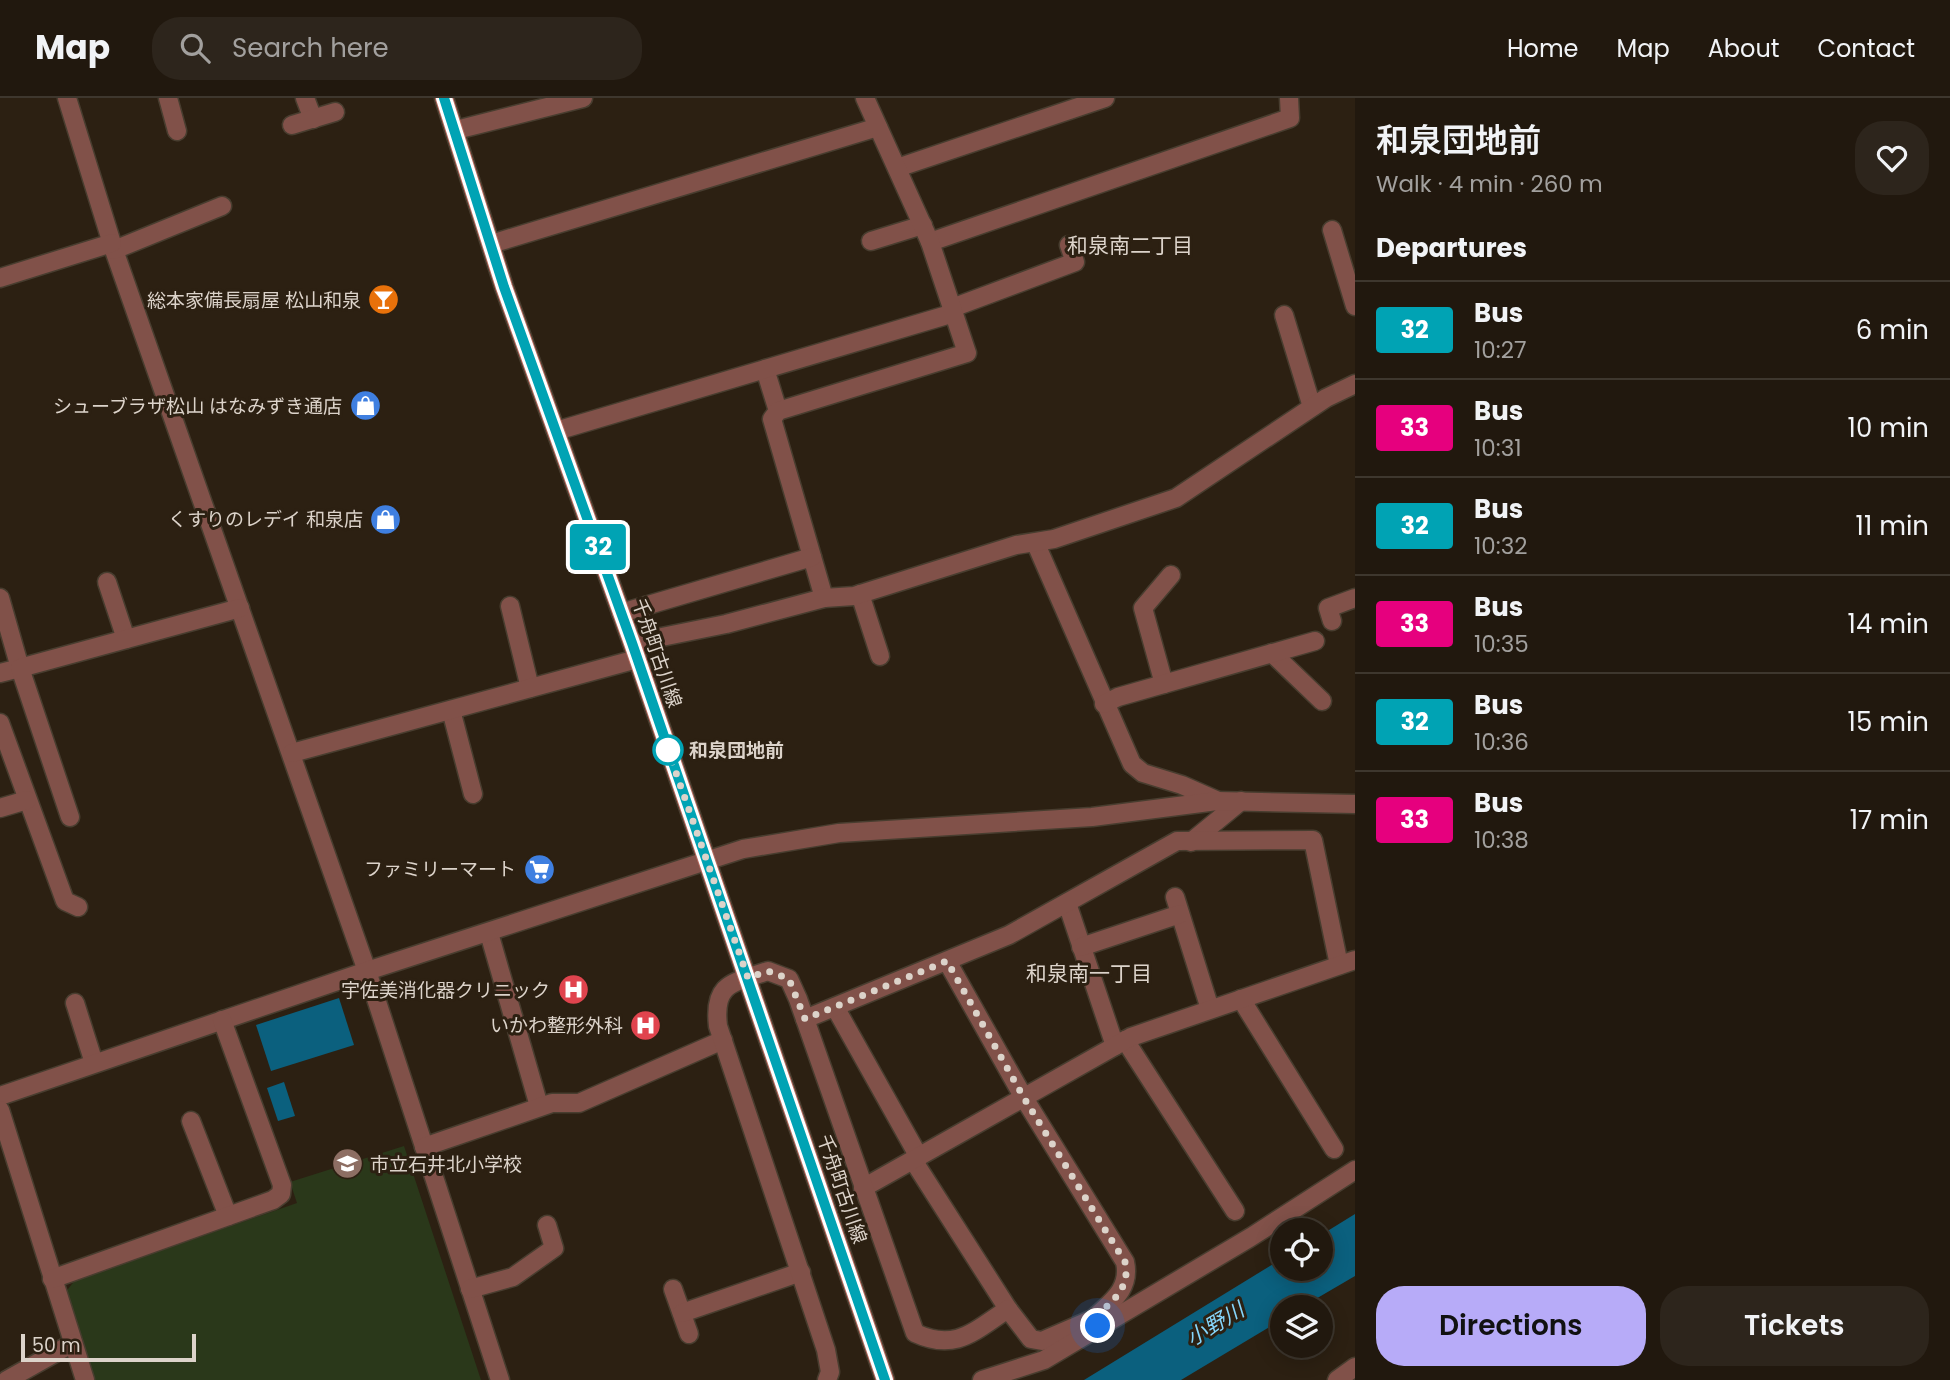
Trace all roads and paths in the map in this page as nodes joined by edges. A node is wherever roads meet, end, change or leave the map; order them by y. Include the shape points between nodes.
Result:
1 (67, 98) edge
2 (168, 98) edge
3 (305, 98) edge
4 (444, 98) edge
5 (583, 98) edge
6 (865, 98) edge
7 (1105, 98) edge
8 (1289, 98) edge
9 (1084, 101) edge
10 (335, 112) dead end
11 (313, 119) junction
12 (292, 125) dead end
13 (878, 127) junction
14 (456, 130) junction
15 (177, 131) dead end
16 (897, 168) junction
17 (222, 206) dead end
18 (1332, 230) dead end
19 (926, 234) junction
20 (871, 241) dead end
21 (491, 244) junction
22 (1069, 245) dead end
23 (113, 246) junction
24 (0, 278) edge
25 (1355, 306) edge
26 (953, 311) junction
27 (1284, 315) dead end
28 (765, 369) junction
29 (1355, 384) edge
30 (1312, 407) junction
31 (778, 411) junction
32 (556, 431) junction
33 (1036, 544) junction
34 (812, 557) junction
35 (1171, 575) dead end
36 (107, 582) dead end
37 (860, 594) junction
38 (0, 598) edge
39 (824, 598) junction
40 (1355, 598) edge
41 (510, 606) dead end
42 (240, 608) junction
43 (621, 613) junction
44 (1332, 621) dead end
45 (126, 639) junction
46 (1315, 640) dead end
47 (634, 651) junction
48 (1272, 653) junction
49 (880, 656) dead end
50 (20, 668) junction
51 (0, 673) edge
52 (1164, 684) junction
53 (530, 688) junction
54 (1322, 701) dead end
55 (1104, 704) junction
56 (451, 710) junction
57 (0, 723) edge
58 (292, 753) junction
59 (473, 794) dead end
60 (27, 800) junction
61 (1217, 801) junction
62 (1241, 802) junction
63 (1355, 804) edge
64 (0, 808) edge
65 (71, 817) dead end
66 (1191, 842) junction
67 (706, 860) junction
68 (1175, 897) dead end
69 (1067, 903) junction
70 (78, 907) dead end
71 (1180, 914) junction
72 (489, 933) junction
73 (1081, 947) junction
74 (947, 961) junction
75 (1347, 963) edge
76 (367, 971) junction
77 (748, 978) junction
78 (1241, 999) junction
79 (75, 1003) dead end
80 (835, 1007) junction
81 (1210, 1009) junction
82 (805, 1019) junction
83 (222, 1020) junction
84 (723, 1040) junction
85 (1120, 1043) junction
86 (94, 1063) junction
87 (0, 1096) edge
88 (1024, 1098) junction
89 (539, 1106) junction
90 (0, 1110) edge
91 (191, 1121) dead end
92 (5, 1143) edge
93 (424, 1147) junction
94 (1334, 1149) dead end
95 (916, 1159) junction
96 (1355, 1170) edge
97 (863, 1188) junction
98 (1235, 1211) dead end
99 (228, 1216) junction
100 (547, 1225) dead end
101 (800, 1272) junction
102 (52, 1279) junction
103 (470, 1289) junction
104 (673, 1289) dead end
105 (1008, 1310) junction
106 (682, 1313) junction
107 (1096, 1323) junction
108 (689, 1334) dead end
109 (73, 1343) junction
110 (1355, 1367) edge
111 (7, 1380) edge
112 (85, 1380) edge
113 (500, 1380) edge
114 (827, 1380) edge
115 (885, 1380) edge
116 (982, 1380) edge
117 (1337, 1380) edge

1 - 23 street
2 - 15 street
3 - 11 street
4 - 14 street, 千舟町古川線
5 - 14 street
6 - 13 street
7 - 9 street
8 - 19 street via 1290,118
9 - 16 street
10 - 11 street
11 - 12 street
13 - 16 street
13 - 21 street
14 - 21 street, 千舟町古川線
16 - 19 street
17 - 23 street
18 - 25 street
19 - 20 street
19 - 26 street
21 - 32 street, 千舟町古川線
22 - 26 street via 1075,262
23 - 24 street
23 - 42 street
26 - 28 street
26 - 31 street via 967,353
27 - 30 street
28 - 31 street
28 - 32 street
29 - 30 street
30 - 33 street via 1176,498
31 - 34 street via 772,419
32 - 43 street, 千舟町古川線
33 - 37 street via 1016,545
33 - 55 street
34 - 39 street
34 - 43 street
35 - 52 street via 1143,608
36 - 45 street
37 - 39 street
37 - 49 street
38 - 50 street
39 - 47 street
40 - 44 street via 1328,608
41 - 53 street
42 - 45 street
42 - 58 street
43 - 47 street, 千舟町古川線
45 - 50 street
46 - 48 street
47 - 53 street
47 - 67 street, 千舟町古川線
48 - 52 street
48 - 54 street
50 - 51 street
50 - 65 street
52 - 55 street
53 - 56 street
55 - 61 street via 1125,752 1143,773
56 - 58 street
56 - 59 street
57 - 60 street
58 - 76 street
60 - 64 street
60 - 70 street via 65,901
61 - 62 street
61 - 67 street via 1092,817 839,833
62 - 63 street
62 - 66 street
66 - 69 street via 1177,841
66 - 75 street via 1313,840
67 - 72 street
67 - 77 street, 千舟町古川線
68 - 71 street
69 - 73 street
69 - 74 street via 1009,935
71 - 73 street
71 - 81 street
72 - 76 street
72 - 89 street
73 - 85 street
74 - 80 street
74 - 88 street
75 - 78 street
76 - 83 street
76 - 93 street
77 - 82 street via 768,971 789,979
77 - 84 street via 726,987 716,1004
77 - 115 street, 千舟町古川線
78 - 81 street
78 - 94 street
79 - 86 street
80 - 82 street
80 - 95 street
81 - 85 street
82 - 97 street
83 - 86 street
83 - 99 street via 282,1185 281,1194 273,1200
84 - 89 street via 579,1103
84 - 101 street
85 - 88 street
85 - 98 street
86 - 87 street
88 - 95 street
88 - 107 street via 1125,1262 1128,1278 1122,1291
89 - 93 street
90 - 92 street
91 - 99 street
92 - 102 street
93 - 103 street
95 - 97 street
95 - 105 street
96 - 107 street via 1251,1237
97 - 105 street via 915,1333 946,1343 960,1340
99 - 102 street
100 - 103 street via 554,1248 513,1277
101 - 106 street
101 - 114 street via 826,1350
102 - 109 street
103 - 113 street
104 - 106 street
105 - 107 street via 1031,1339 1042,1341
106 - 108 street
107 - 116 street via 1044,1360
109 - 111 street
109 - 112 street
110 - 117 street

